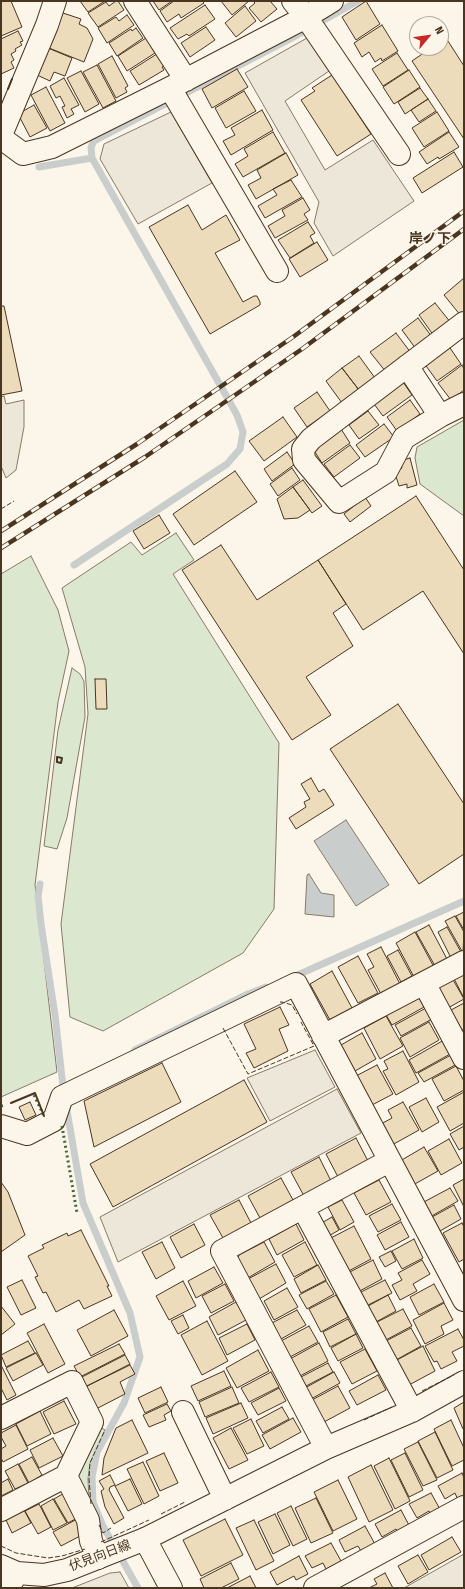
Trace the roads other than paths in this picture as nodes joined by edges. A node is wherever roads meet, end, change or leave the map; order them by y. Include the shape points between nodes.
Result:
1 (55, 1) edge
2 (135, 1) edge
3 (332, 1) edge
4 (300, 9) edge
5 (178, 84) junction
6 (1, 136) edge
7 (399, 154) dead end
8 (278, 270) dead end
9 (464, 323) edge
10 (407, 366) junction
11 (464, 404) edge
12 (440, 416) junction
13 (464, 962) edge
14 (424, 983) junction
15 (323, 1036) junction
16 (464, 1058) edge
17 (1, 1126) edge
18 (389, 1161) junction
19 (303, 1208) junction
20 (458, 1277) edge
21 (464, 1300) edge
22 (464, 1382) edge
23 (412, 1411) junction
24 (183, 1412) dead end
25 (1, 1418) edge
26 (326, 1448) junction
27 (66, 1476) junction
28 (225, 1499) junction
29 (464, 1507) edge
30 (1, 1510) edge
31 (145, 1539) junction
32 (98, 1558) junction
33 (9, 1575) edge
34 (171, 1588) edge
35 (315, 1588) edge

1 - 6 street
2 - 5 street
3 - 4 street
4 - 5 street
4 - 7 street
5 - 6 street via 52,147 23,154
5 - 8 street
9 - 10 street
10 - 12 street
10 - 12 street via 311,439 303,449 304,460 339,502 386,472 404,438
11 - 12 street
13 - 14 street
14 - 15 street
14 - 16 street
15 - 17 street via 296,984 69,1094 54,1120 27,1134
15 - 18 street
18 - 19 street
18 - 20 street
19 - 23 street
19 - 26 street via 222,1251
20 - 21 street
22 - 23 street
23 - 26 street
24 - 28 street
25 - 27 street via 72,1382 92,1422
26 - 28 street
27 - 30 street
27 - 32 street via 88,1520 91,1542
28 - 31 street
29 - 35 street
31 - 32 street, 伏見向日線
31 - 34 street, 伏見向日線
32 - 33 street, 伏見向日線 via 67,1570 44,1575

